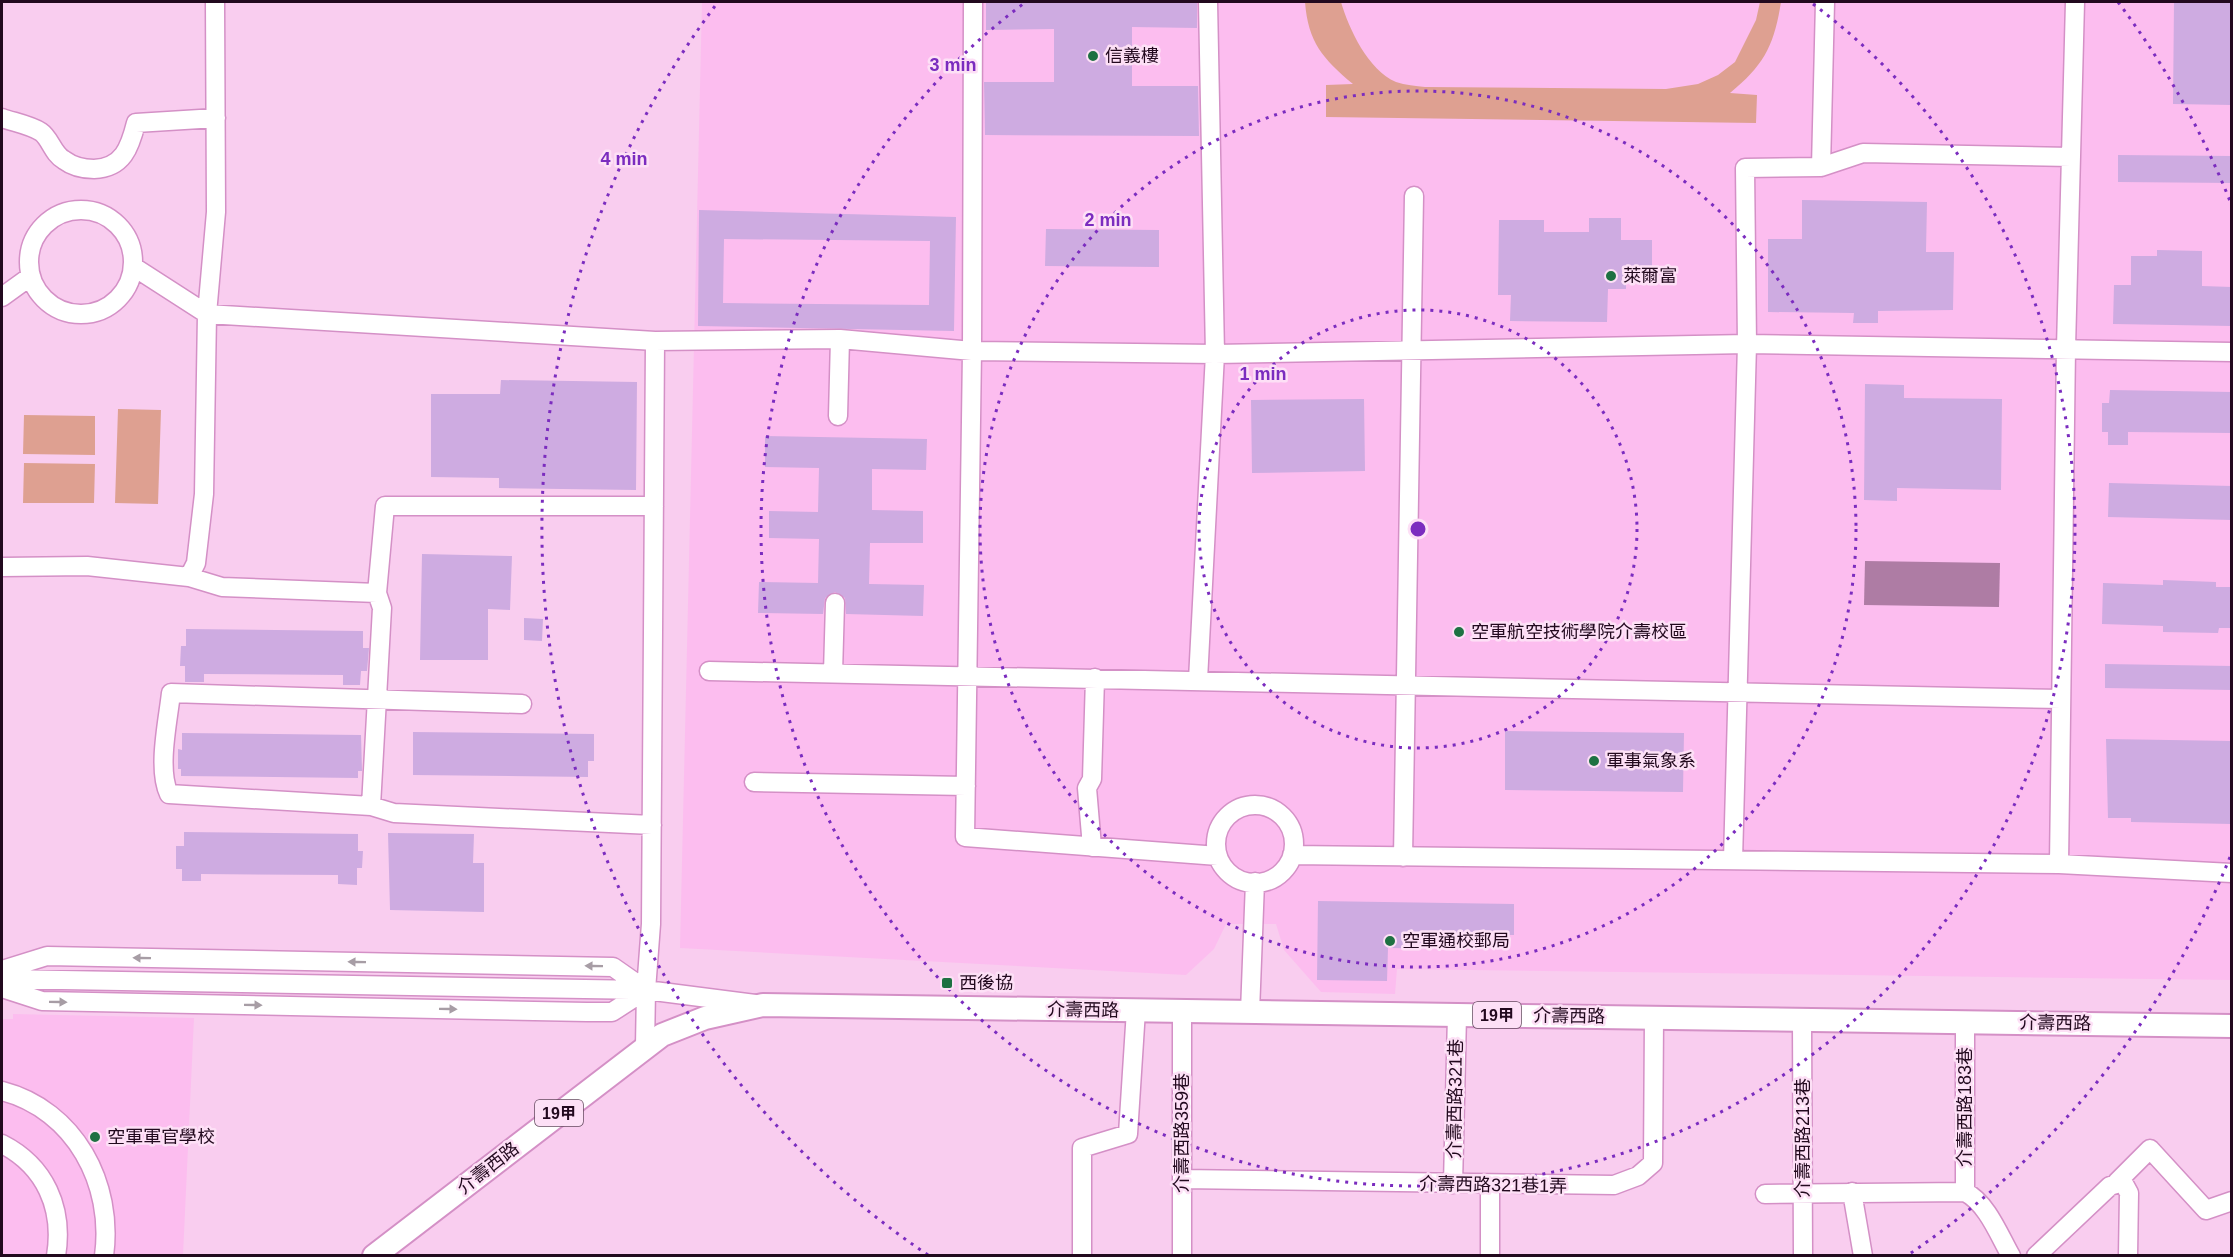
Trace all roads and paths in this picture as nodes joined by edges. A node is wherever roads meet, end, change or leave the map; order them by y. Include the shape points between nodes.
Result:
1 (215, 2) edge
2 (973, 2) edge
3 (1208, 2) edge
4 (1825, 2) edge
5 (2075, 2) edge
6 (2, 118) edge
7 (216, 118) junction
8 (2071, 157) junction
9 (1821, 167) junction
10 (1414, 196) dead end
11 (134, 267) junction
12 (31, 276) junction
13 (2, 297) edge
14 (207, 314) junction
15 (840, 339) junction
16 (655, 341) junction
17 (1747, 344) junction
18 (2066, 348) junction
19 (972, 351) junction
20 (1413, 351) junction
21 (2232, 352) edge
22 (1215, 354) junction
23 (838, 416) dead end
24 (654, 506) junction
25 (2, 567) edge
26 (189, 576) junction
27 (377, 593) junction
28 (835, 603) dead end
29 (709, 671) dead end
30 (833, 673) junction
31 (967, 675) junction
32 (1095, 678) junction
33 (1198, 680) junction
34 (1406, 684) junction
35 (1736, 692) junction
36 (377, 698) junction
37 (2061, 699) junction
38 (522, 704) dead end
39 (754, 782) dead end
40 (966, 786) junction
41 (371, 806) junction
42 (651, 825) junction
43 (1092, 847) junction
44 (1292, 855) junction
45 (1218, 856) junction
46 (1403, 857) junction
47 (1733, 860) junction
48 (2059, 864) junction
49 (2232, 873) edge
50 (1255, 882) junction
51 (186, 958) junction
52 (292, 961) junction
53 (397, 962) junction
54 (501, 964) junction
55 (2, 970) edge
56 (2, 979) edge
57 (186, 981) junction
58 (292, 983) junction
59 (396, 986) junction
60 (501, 987) junction
61 (2, 988) edge
62 (646, 990) junction
63 (185, 1004) junction
64 (763, 1005) junction
65 (291, 1006) junction
66 (395, 1008) junction
67 (501, 1010) junction
68 (1136, 1010) junction
69 (1182, 1011) junction
70 (1250, 1012) junction
71 (1457, 1015) junction
72 (1654, 1018) junction
73 (1802, 1020) junction
74 (1965, 1022) junction
75 (2232, 1026) edge
76 (645, 1046) junction
77 (2, 1091) edge
78 (2, 1144) edge
79 (1182, 1179) junction
80 (2117, 1182) junction
81 (1453, 1184) junction
82 (1490, 1185) junction
83 (1852, 1192) junction
84 (1965, 1192) junction
85 (1803, 1193) junction
86 (1765, 1194) dead end
87 (2232, 1201) edge
88 (56, 1256) edge
89 (104, 1256) edge
90 (374, 1256) edge
91 (1082, 1256) edge
92 (1182, 1256) edge
93 (1490, 1256) edge
94 (1803, 1256) edge
95 (1863, 1256) edge
96 (2011, 1256) edge
97 (2036, 1256) edge
98 (2128, 1256) edge

1 - 7 street
2 - 19 street
3 - 22 street
4 - 9 street
5 - 8 street
6 - 7 street via 42,133 63,160 92,169 109,168 119,162 128,149 136,123
7 - 14 street via 216,212
8 - 9 street via 1863,153
8 - 18 street
9 - 17 street via 1745,168
10 - 20 street
11 - 12 street via 121,296 94,313 62,311 48,303
11 - 12 street via 132,249 124,232 95,212 77,210 44,225 29,258
11 - 14 street
12 - 13 street
14 - 16 street
14 - 26 street via 204,494 196,563
15 - 16 street
15 - 19 street
15 - 23 street
16 - 24 street
17 - 18 street
17 - 20 street
17 - 35 street
18 - 21 street
18 - 37 street
19 - 22 street
19 - 31 street
20 - 22 street
20 - 34 street
22 - 33 street
24 - 27 street via 385,506
24 - 42 street
25 - 26 street via 87,566
26 - 27 street via 222,587
27 - 36 street via 382,608
28 - 30 street
29 - 30 street
30 - 31 street
31 - 32 street
31 - 40 street
32 - 33 street
32 - 43 street via 1092,779 1088,788
33 - 34 street
34 - 35 street
34 - 46 street
35 - 37 street
35 - 47 street
36 - 38 street
36 - 41 street
36 - 41 street via 171,693 165,746 165,785 170,794
37 - 48 street
39 - 40 street
40 - 43 street via 965,837
41 - 42 street via 394,813
42 - 62 street
43 - 45 street
44 - 45 street via 1294,842 1287,823 1274,810 1261,805 1242,808 1225,818 1218,830
44 - 46 street
44 - 50 street via 1278,875
45 - 50 street via 1232,875
46 - 47 street
47 - 48 street
48 - 49 street
50 - 70 street
51 - 52 street, 介壽西路
51 -> 55 street, 介壽西路 via 47,956
51 - 57 street
53 -> 52 street, 介壽西路
52 - 58 street
53 - 54 street, 介壽西路
53 - 59 street
54 - 60 street
62 -> 54 street, 介壽西路 via 613,967
56 - 57 street, 介壽西路
57 - 58 street, 介壽西路
57 - 63 street
58 - 59 street, 介壽西路
58 - 65 street
59 - 60 street, 介壽西路
59 - 66 street
60 - 62 street, 介壽西路
60 - 67 street
61 -> 63 street via 42,1001
62 - 64 street, 介壽西路
62 - 67 street via 612,1011
62 - 76 street
63 -> 65 street
64 - 68 main road, 介壽西路 / 19甲
64 - 76 main road, 介壽西路 / 19甲 via 705,1018
65 - 66 street
66 -> 67 street
68 - 69 main road, 介壽西路 / 19甲
68 - 91 street via 1128,1134 1082,1148
69 - 70 main road, 介壽西路 / 19甲
69 - 79 street, 介壽西路359巷
70 - 71 main road, 介壽西路 / 19甲
71 - 72 main road, 介壽西路 / 19甲
71 - 81 street, 介壽西路321巷
72 - 73 main road, 介壽西路 / 19甲
72 - 82 street, 介壽西路321巷1弄 via 1655,1153 1648,1169 1614,1185 1599,1187
73 - 74 main road, 介壽西路 / 19甲
73 - 85 street, 介壽西路213巷
74 - 75 main road, 介壽西路 / 19甲
74 - 84 street, 介壽西路183巷
76 - 90 main road, 介壽西路 / 19甲
77 - 89 street via 17,1095 53,1118 82,1149 101,1187 107,1229
78 - 88 street via 19,1153 41,1175 55,1203 60,1234
79 - 81 street, 介壽西路321巷1弄
79 - 92 street, 介壽西路359巷
80 - 87 street via 2150,1149 2206,1210
80 - 97 street
80 - 98 street via 2128,1187
81 - 82 street, 介壽西路321巷1弄
82 - 93 street
83 - 84 street
83 - 85 street
83 - 95 street
84 - 96 street via 1982,1207
85 - 86 street
85 - 94 street, 介壽西路213巷

